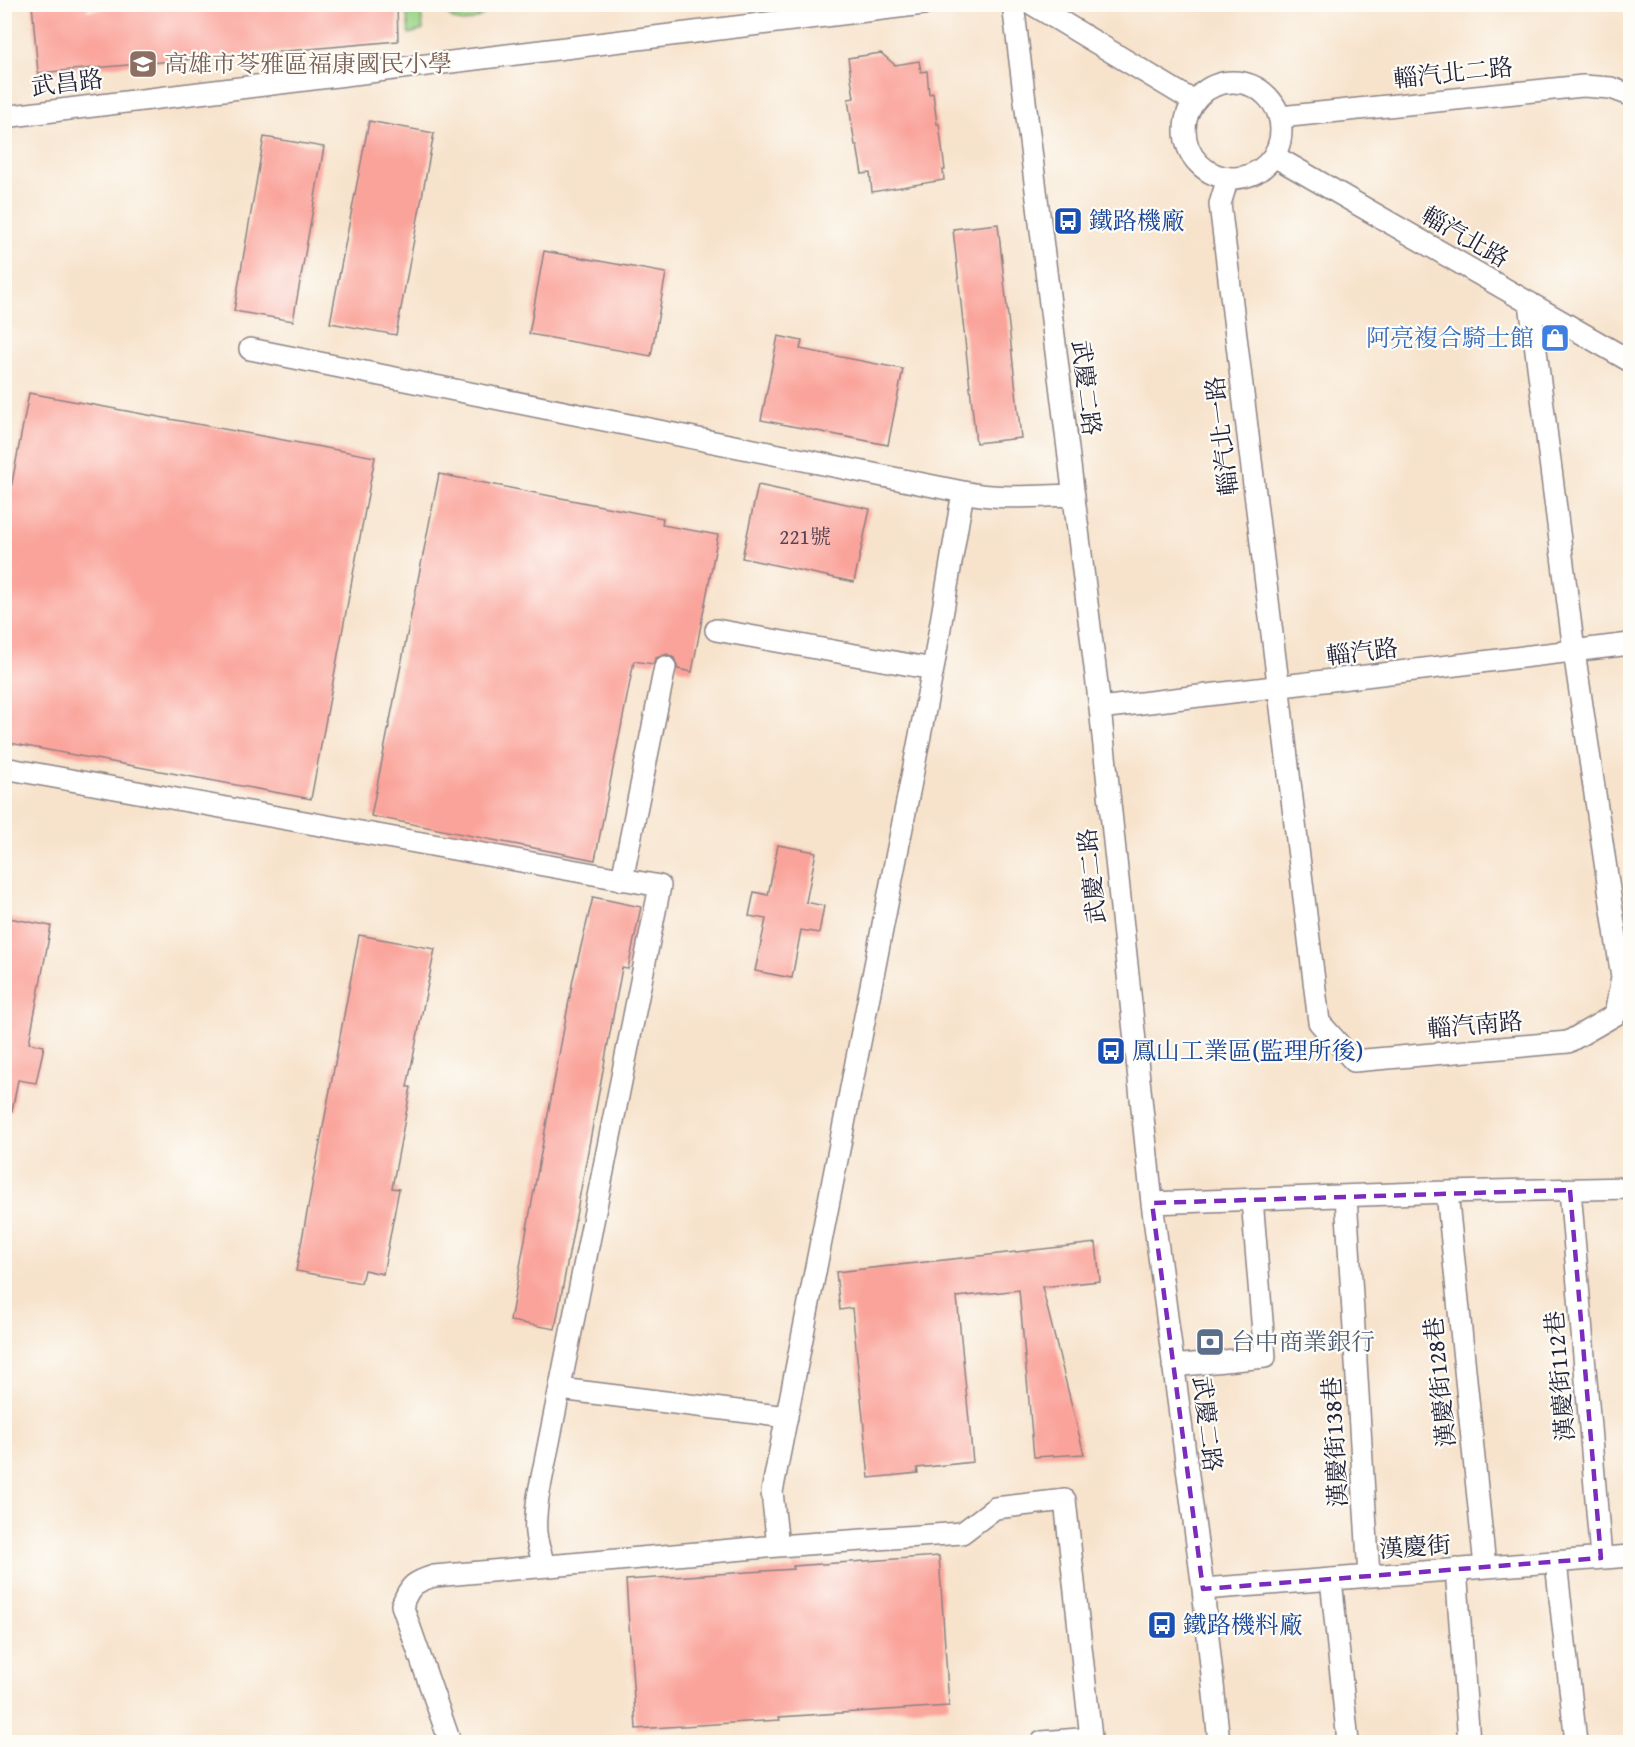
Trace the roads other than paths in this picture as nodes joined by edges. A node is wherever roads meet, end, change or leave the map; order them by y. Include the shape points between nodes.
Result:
1 (923, 4) edge
2 (1013, 4) edge
3 (1032, 4) edge
4 (1630, 95) edge
5 (1193, 101) junction
6 (4, 117) edge
7 (1280, 117) junction
8 (1274, 156) junction
9 (1228, 178) junction
10 (1530, 303) junction
11 (250, 349) dead end
12 (1630, 361) edge
13 (963, 492) junction
14 (1074, 495) junction
15 (716, 630) dead end
16 (1630, 644) edge
17 (1574, 651) junction
18 (665, 667) dead end
19 (933, 669) junction
20 (1279, 688) junction
21 (1100, 708) junction
22 (4, 768) edge
23 (622, 880) junction
24 (1630, 1188) edge
25 (1570, 1190) junction
26 (1447, 1192) junction
27 (1346, 1197) junction
28 (1252, 1199) junction
29 (1152, 1203) junction
30 (1173, 1366) junction
31 (560, 1389) junction
32 (787, 1417) junction
33 (778, 1546) junction
34 (1630, 1556) edge
35 (1601, 1558) junction
36 (1556, 1562) junction
37 (545, 1566) junction
38 (1485, 1567) junction
39 (1456, 1569) junction
40 (1369, 1576) junction
41 (1331, 1579) junction
42 (1203, 1589) junction
43 (450, 1743) edge
44 (1042, 1743) edge
45 (1219, 1743) edge
46 (1348, 1743) edge
47 (1469, 1743) edge
48 (1576, 1743) edge

1 - 6 street, 武昌路
2 - 14 street, 武慶二路
3 - 5 street
4 - 7 street, 輜汽北二路 via 1611,88 1583,86
5 - 7 street via 1209,87 1227,81 1245,82 1264,92
5 - 9 street via 1185,120 1186,144 1193,158 1208,172
7 - 8 street via 1281,137
8 - 9 street via 1262,169 1244,177
8 - 10 street, 輜汽北路
9 - 20 street, 輜汽北一路 via 1220,204
10 - 12 street, 輜汽北路
10 - 17 street
11 - 13 street
13 - 14 street
13 - 19 street
14 - 21 street, 武慶二路
15 - 19 street
16 - 17 street, 輜汽路
17 - 20 street, 輜汽路
17 - 20 street, 輜汽南路 via 1622,978 1615,1015 1568,1042 1353,1061 1319,1022
18 - 23 street
19 - 32 street
20 - 21 street, 輜汽路
21 - 29 street, 武慶二路
22 - 23 street
23 - 31 street via 660,886
24 - 25 street
25 - 26 street
25 - 35 street, 漢慶街112巷
26 - 27 street
26 - 38 street, 漢慶街128巷
27 - 28 street
27 - 40 street, 漢慶街138巷
28 - 29 street
28 - 30 street via 1265,1357
29 - 30 street, 武慶二路
30 - 42 street, 武慶二路
31 - 32 street
31 - 37 street via 535,1521 536,1544
32 - 33 street via 772,1491
33 - 37 street
33 - 44 street via 962,1533 995,1508 1065,1500 1091,1738
34 - 35 street, 漢慶街
35 - 36 street, 漢慶街
36 - 38 street, 漢慶街
36 - 48 street
37 - 43 street via 434,1576 416,1581 407,1592 402,1605
38 - 39 street, 漢慶街
39 - 40 street, 漢慶街
39 - 47 street
40 - 41 street, 漢慶街
41 - 42 street, 漢慶街
41 - 46 street
42 - 45 street, 武慶二路

